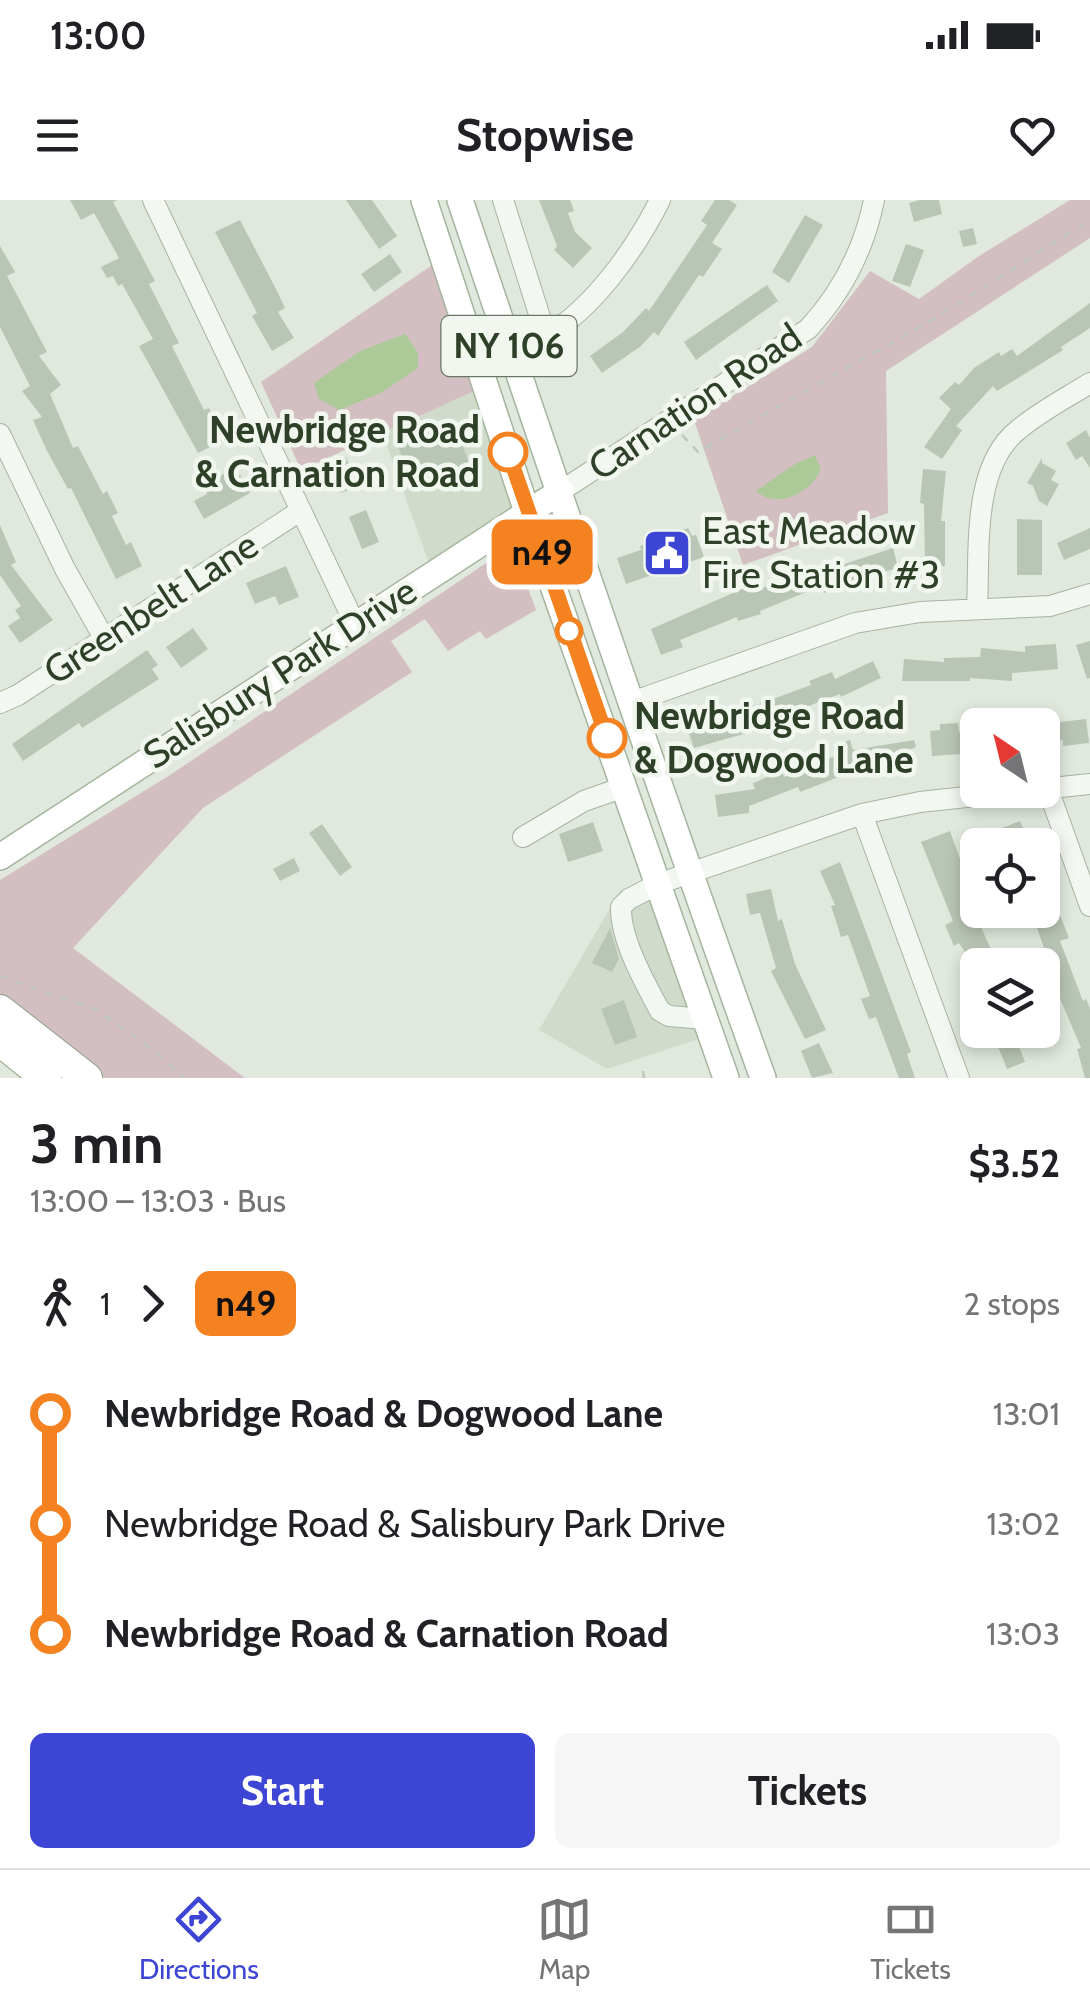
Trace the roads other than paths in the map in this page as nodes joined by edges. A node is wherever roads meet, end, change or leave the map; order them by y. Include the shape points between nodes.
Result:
1 (153, 200) edge
2 (424, 200) edge
3 (460, 200) edge
4 (502, 200) edge
5 (660, 200) edge
6 (874, 200) edge
7 (546, 336) junction
8 (510, 348) junction
9 (1090, 383) edge
10 (0, 434) edge
11 (561, 491) junction
12 (300, 511) junction
13 (528, 512) junction
14 (1090, 594) edge
15 (977, 608) junction
16 (356, 624) junction
17 (104, 638) junction
18 (0, 703) edge
19 (628, 703) junction
20 (1090, 784) edge
21 (624, 787) junction
22 (1060, 787) edge
23 (960, 798) edge
24 (1049, 808) edge
25 (862, 814) junction
26 (523, 837) dead end
27 (0, 857) edge
28 (690, 873) junction
29 (658, 884) junction
30 (1090, 906) edge
31 (0, 1010) edge
32 (706, 1018) junction
33 (0, 1040) edge
34 (46, 1078) edge
35 (86, 1078) edge
36 (726, 1078) edge
37 (763, 1078) edge
38 (958, 1078) edge

1 - 12 street
2 - 13 main road, NY 106
3 - 8 main road, NY 106
4 - 7 street
5 - 7 street via 617,269
6 - 11 street, Carnation Road via 854,264 808,329
7 - 8 street
8 - 11 main road, NY 106
9 - 15 street via 1017,430 994,459 984,488
10 - 17 street
11 - 13 main road, Salisbury Park Drive
11 - 19 main road, NY 106
12 - 16 street
12 - 17 street, Greenbelt Lane
13 - 16 main road, Salisbury Park Drive
13 - 21 main road, NY 106
14 - 15 street via 1050,606
15 - 19 street via 856,622
16 - 27 main road, Salisbury Park Drive
17 - 18 street, Greenbelt Lane
19 - 28 main road, NY 106
20 - 22 street
21 - 26 street via 584,801
21 - 29 main road, NY 106
23 - 25 street
24 - 30 street
25 - 28 street
25 - 38 street
28 - 29 street
28 - 37 main road, NY 106
29 - 32 main road, NY 106
29 - 32 street via 621,907 628,946 660,1011
31 - 35 highway
32 - 36 main road, NY 106
33 - 34 highway

